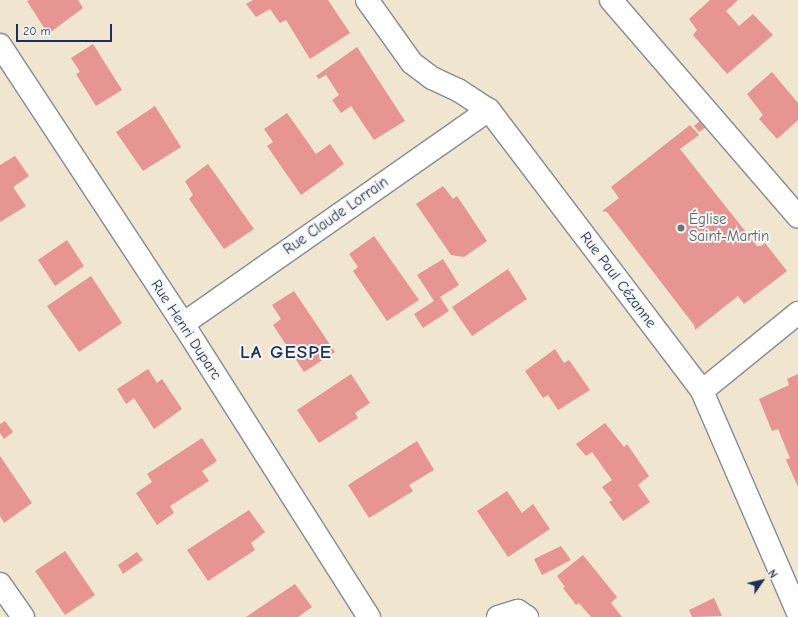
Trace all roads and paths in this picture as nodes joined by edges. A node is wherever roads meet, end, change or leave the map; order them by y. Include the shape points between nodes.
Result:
1 (367, 0) edge
2 (611, 0) edge
3 (0, 45) edge
4 (489, 110) junction
5 (798, 217) edge
6 (798, 313) edge
7 (183, 324) junction
8 (702, 391) junction
9 (0, 584) edge
10 (798, 613) edge
11 (23, 617) edge
12 (369, 617) edge
13 (498, 617) edge
14 (527, 617) edge

1 - 4 street, Rue Paul Cézanne via 412,64
2 - 5 street
3 - 7 street, Rue Henri Duparc
4 - 7 street, Rue Claude Lorrain
4 - 8 street, Rue Paul Cézanne
6 - 8 street
7 - 12 street, Rue Henri Duparc
8 - 10 street, Rue Paul Cézanne
9 - 11 street
13 - 14 street via 518,611

